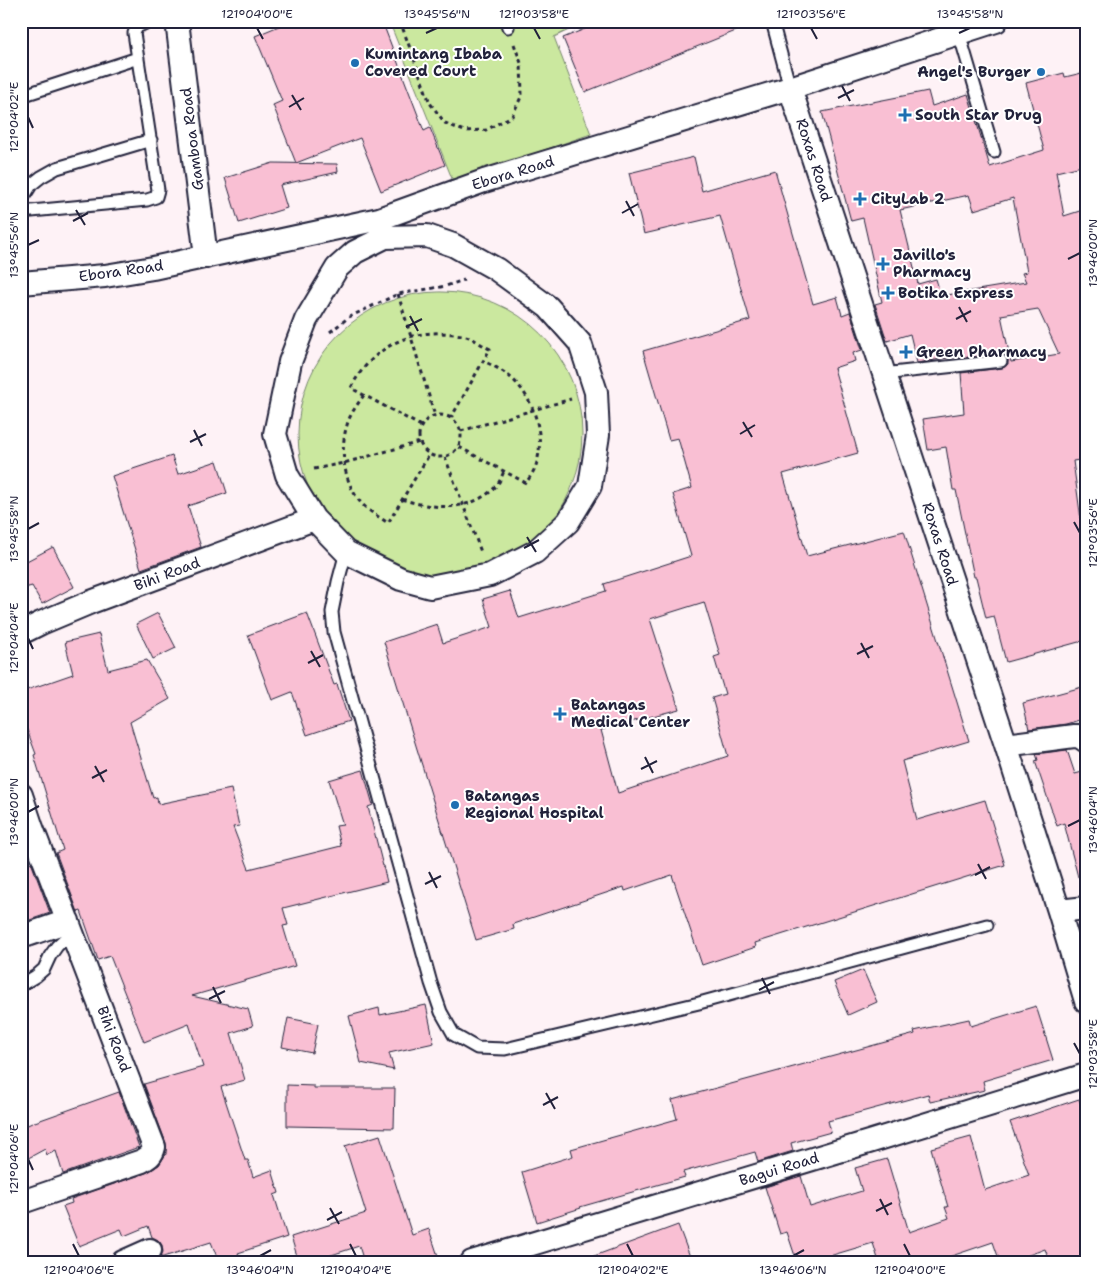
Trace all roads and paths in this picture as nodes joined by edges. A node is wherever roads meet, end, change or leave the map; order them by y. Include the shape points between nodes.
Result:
1 (150, 21) edge
2 (177, 21) edge
3 (400, 21) edge
4 (772, 21) edge
5 (996, 21) edge
6 (507, 24) edge
7 (959, 33) junction
8 (138, 58) junction
9 (790, 88) junction
10 (21, 96) edge
11 (150, 140) junction
12 (994, 152) dead end
13 (21, 201) edge
14 (21, 212) edge
15 (382, 228) junction
16 (206, 257) junction
17 (496, 269) junction
18 (21, 283) edge
19 (398, 294) junction
20 (327, 334) dead end
21 (410, 336) junction
22 (483, 361) junction
23 (1001, 361) dead end
24 (883, 374) junction
25 (596, 392) junction
26 (364, 395) junction
27 (533, 410) junction
28 (435, 416) junction
29 (451, 418) junction
30 (422, 426) junction
31 (461, 430) junction
32 (420, 442) junction
33 (459, 447) junction
34 (429, 455) junction
35 (446, 457) junction
36 (344, 463) junction
37 (504, 471) junction
38 (287, 475) junction
39 (402, 499) junction
40 (462, 504) junction
41 (314, 519) junction
42 (346, 552) junction
43 (490, 575) junction
44 (21, 633) edge
45 (1086, 741) edge
46 (1006, 745) junction
47 (21, 795) edge
48 (1086, 908) edge
49 (1059, 911) junction
50 (987, 925) dead end
51 (70, 927) junction
52 (21, 937) edge
53 (21, 985) edge
54 (1086, 1001) edge
55 (1086, 1075) edge
56 (22, 1202) edge
57 (150, 1250) dead end
58 (123, 1262) edge
59 (472, 1262) edge

1 - 8 lane via 137,27 134,34
2 - 16 street, Gamboa Road
3 - 6 path via 430,103 445,122 464,131 486,130 512,116 522,95 521,63
4 - 9 lane
5 - 7 street, Ebora Road
7 - 9 street, Ebora Road
7 - 12 lane
8 - 10 lane
8 - 11 lane
9 - 15 street, Ebora Road via 484,182
9 - 24 street, Roxas Road
11 - 13 lane via 57,168 36,181
11 - 14 lane via 158,190 156,197
15 - 16 street, Ebora Road
15 - 17 street via 428,236 453,245
15 - 38 street via 336,268 306,320 290,362 275,434
16 - 18 street, Ebora Road via 105,276
17 - 19 path via 446,286
17 - 25 street via 548,307 580,343
19 - 20 path via 349,317
19 - 21 path
21 - 22 path via 429,332 469,337 490,350
21 - 26 path via 389,346 358,374 350,388
21 - 28 path
22 - 27 path via 511,377
22 - 29 path
23 - 24 lane
24 - 46 street, Roxas Road
25 - 27 path
25 - 43 street via 598,435 590,486 568,522 535,552
26 - 30 path
26 - 36 path via 347,425
27 - 31 path
27 - 37 path via 539,430 537,464 526,483
28 - 29 path
28 - 30 path
29 - 31 path
30 - 32 path
31 - 33 path
32 - 34 path
32 - 36 path
33 - 35 path
33 - 37 path
34 - 35 path
34 - 39 path
35 - 40 path
36 - 38 path
36 - 39 path via 351,487 362,504 388,523
37 - 40 path via 497,485 475,500
38 - 41 street
39 - 40 path via 429,507
40 - 43 path
41 - 42 street
41 - 44 street, Bihi Road via 92,602
42 - 43 street via 401,579 430,587
42 - 50 lane via 332,612 334,632 431,983 441,1012 454,1035 477,1048 506,1049 699,1003
45 - 46 street via 1074,736
46 - 49 street, Roxas Road
47 - 51 street, Bihi Road
48 - 49 street
49 - 54 street, Roxas Road
51 - 52 street
51 - 53 lane via 44,969
51 - 56 street, Bihi Road via 154,1147 149,1158 142,1161
55 - 59 street, Bagui Road
57 - 58 street

